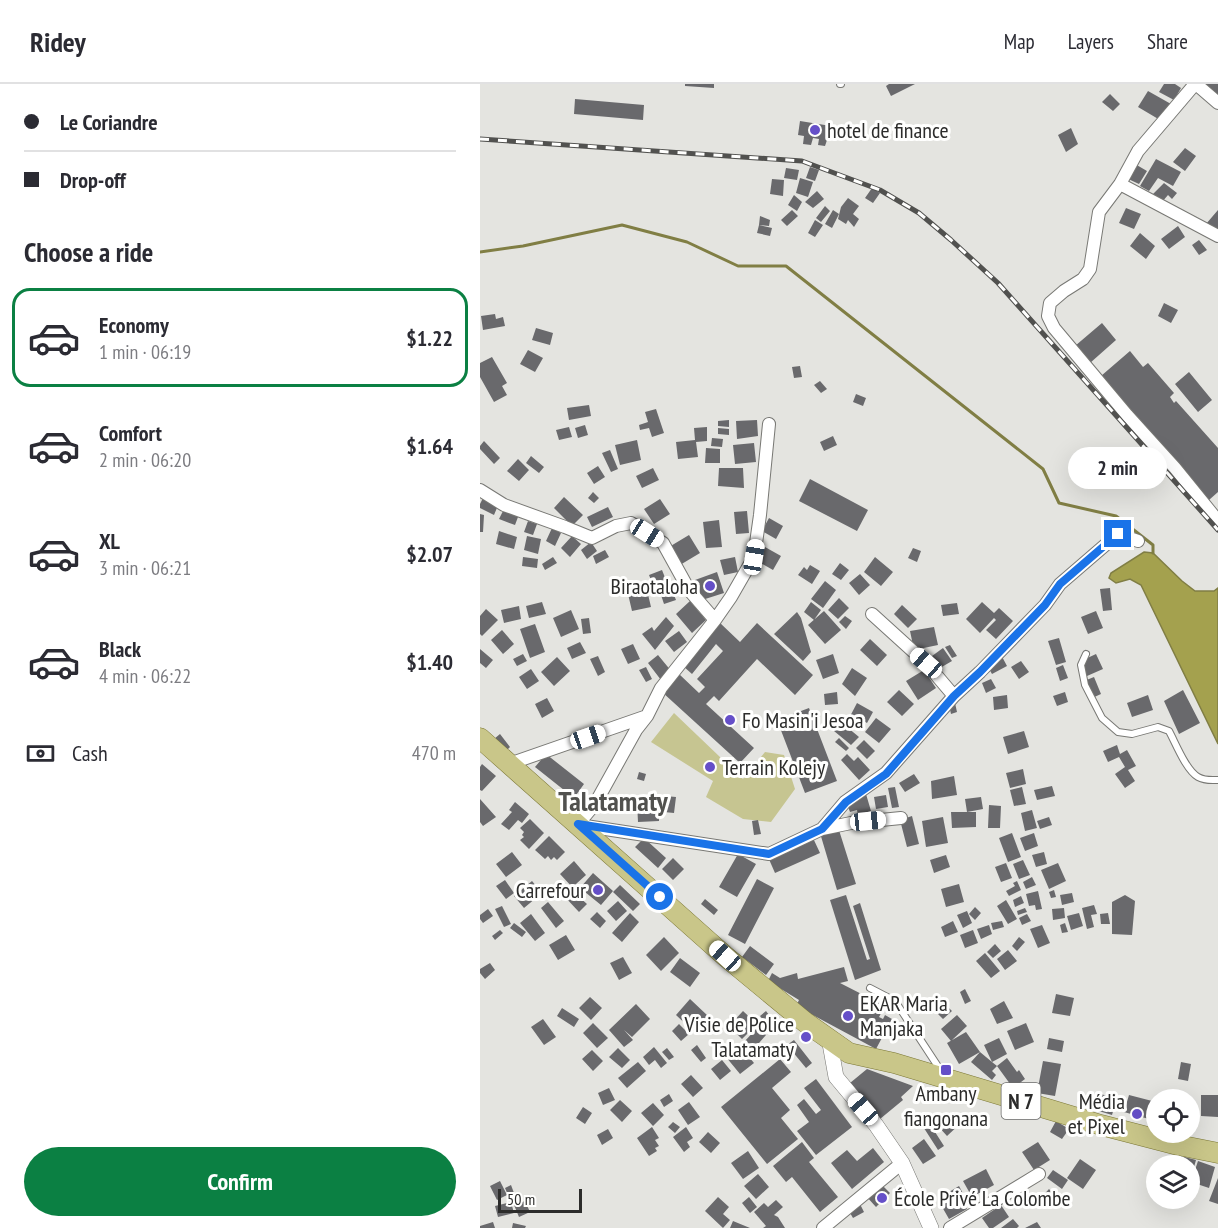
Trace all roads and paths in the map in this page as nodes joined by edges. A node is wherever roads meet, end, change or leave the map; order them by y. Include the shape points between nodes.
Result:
1 (1195, 84) edge
2 (1218, 103) edge
3 (1120, 184) junction
4 (1218, 236) edge
5 (770, 424) dead end
6 (480, 490) edge
7 (1218, 521) edge
8 (1138, 541) dead end
9 (872, 614) dead end
10 (715, 620) junction
11 (1086, 654) dead end
12 (954, 696) junction
13 (647, 716) junction
14 (480, 738) edge
15 (509, 764) junction
16 (1218, 780) edge
17 (901, 818) dead end
18 (578, 824) junction
19 (822, 829) junction
20 (870, 988) dead end
21 (828, 1038) junction
22 (946, 1080) junction
23 (1218, 1153) edge
24 (902, 1163) junction
25 (1039, 1174) dead end
26 (824, 1228) edge
27 (931, 1228) edge
28 (950, 1228) edge

1 - 2 street
1 - 3 street via 1138,151
3 - 4 street
3 - 7 street via 1099,212 1090,269 1083,279 1050,303 1048,316 1054,328
5 - 10 street via 754,557
6 - 10 street via 504,505 592,538 631,523 663,543 689,590
8 - 12 street via 1118,534 1060,584 1045,605
9 - 12 street via 926,663
10 - 13 street via 661,688
11 - 16 lane via 1081,665 1085,685 1102,718 1118,732 1132,734 1158,728 1169,731 1189,768 1198,777
12 - 19 street via 886,774 846,802
13 - 15 street
13 - 18 street via 596,804
14 - 15 main road, N 7
15 - 18 main road, N 7
17 - 19 street
18 - 19 street via 769,854
18 - 21 main road, N 7 via 725,956
20 - 22 lane via 896,1001
21 - 22 main road, N 7 via 849,1053
21 - 24 street via 836,1077
22 - 23 main road, N 7 via 1101,1125
24 - 26 street
24 - 27 street
25 - 28 street

